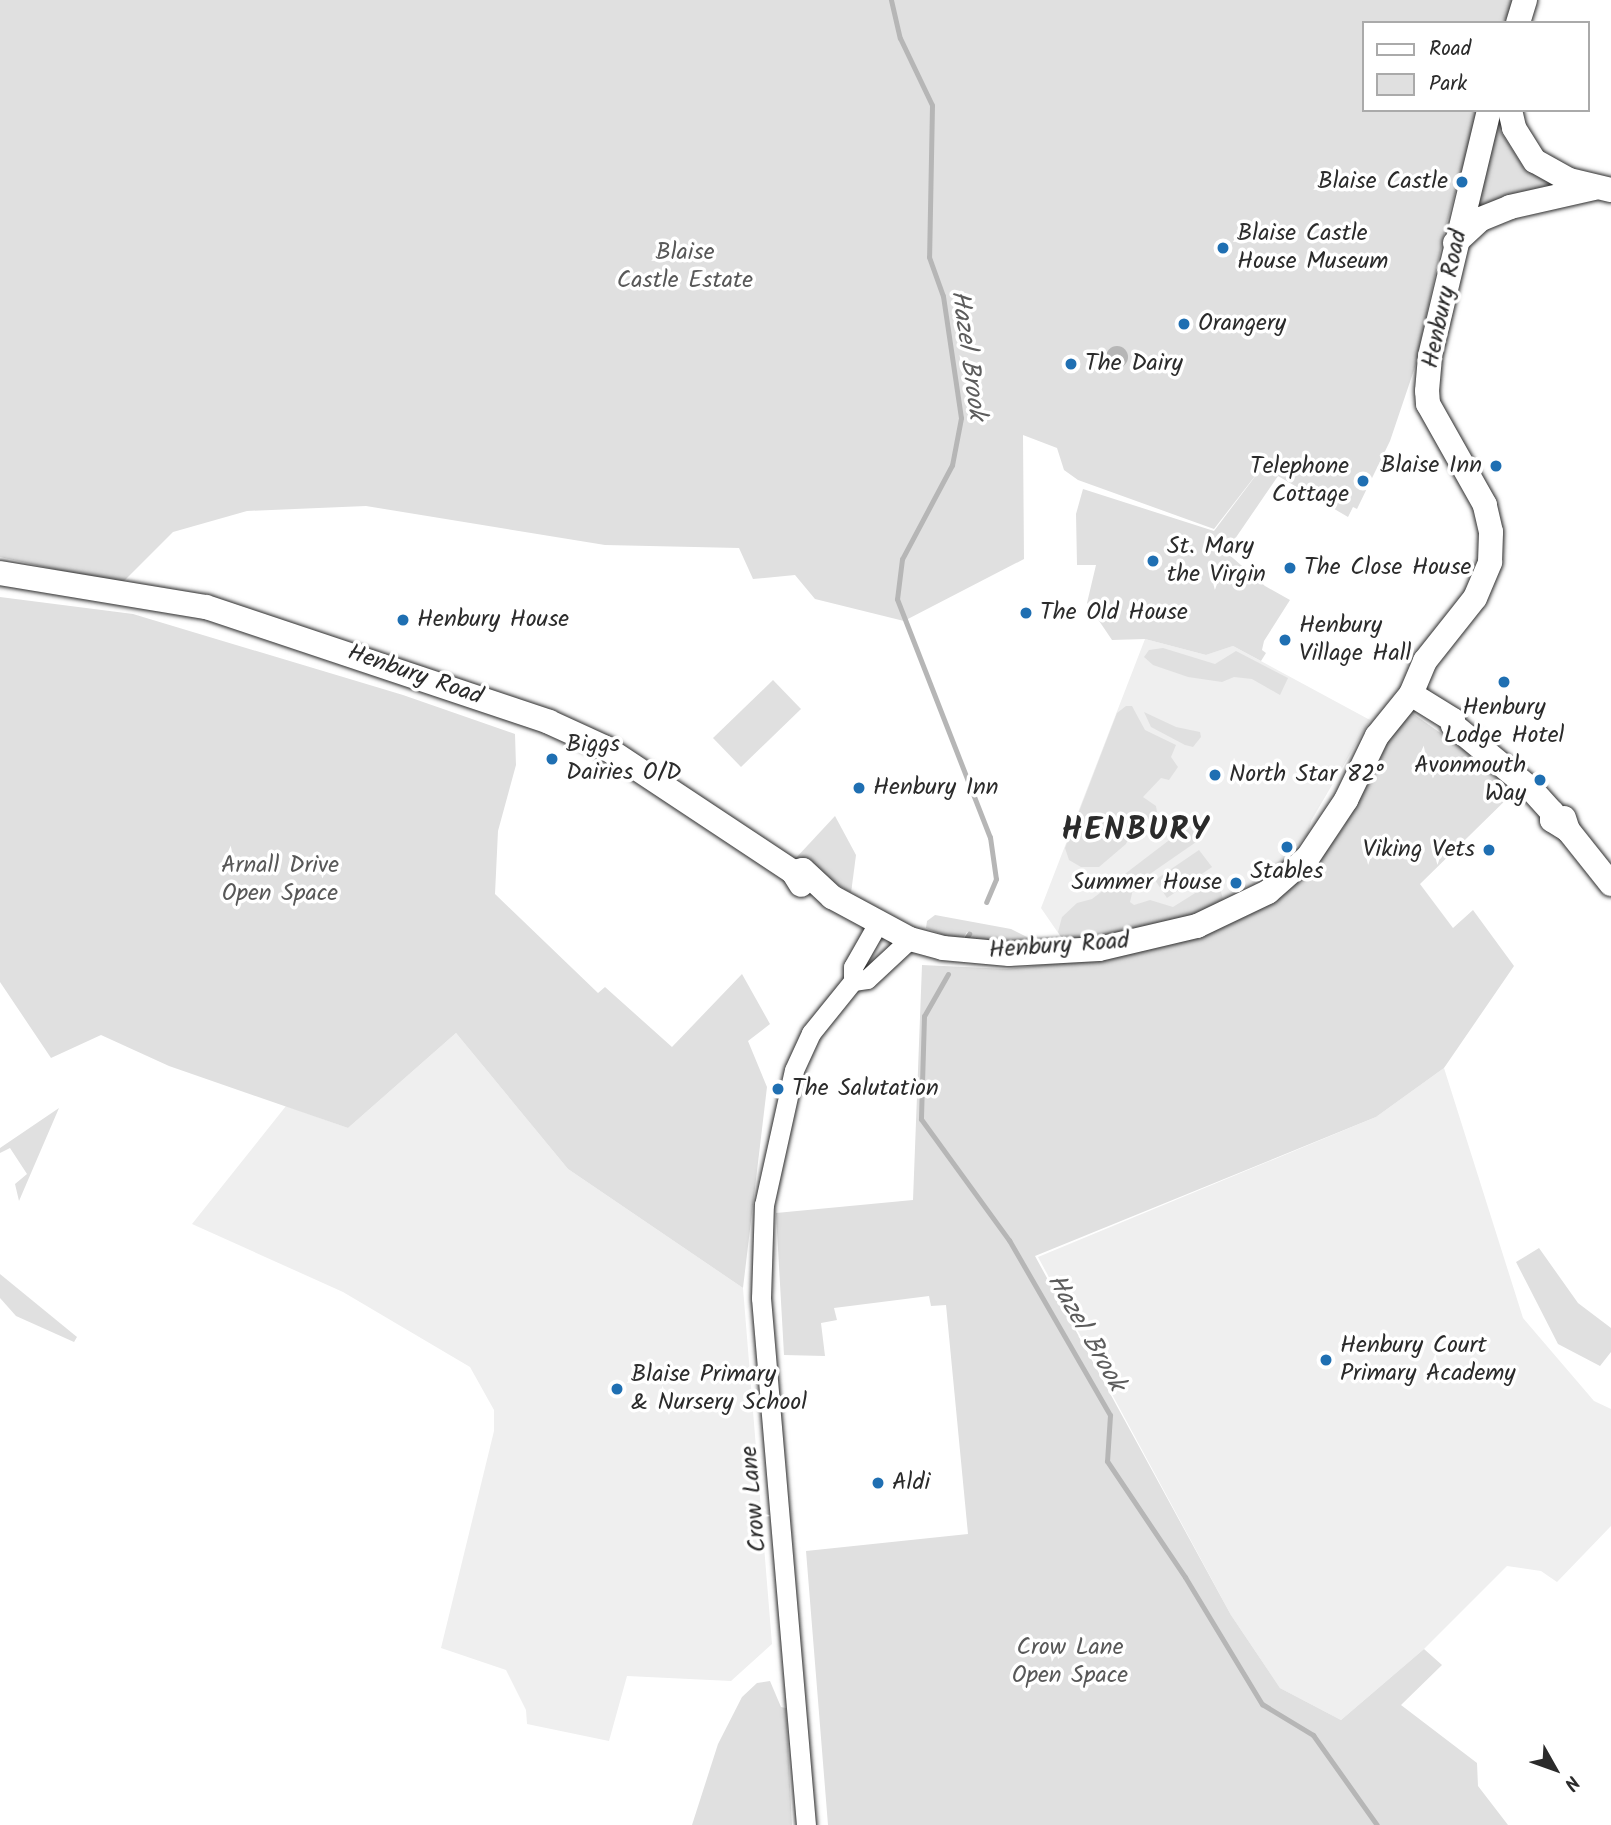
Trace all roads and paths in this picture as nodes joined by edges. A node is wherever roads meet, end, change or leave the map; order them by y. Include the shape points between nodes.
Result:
1 (1525, 0) edge
2 (1519, 21) edge
3 (1488, 112) edge
4 (1510, 112) edge
5 (1602, 189) edge
6 (1455, 243) junction
7 (0, 573) edge
8 (1414, 684) junction
9 (1611, 884) edge
10 (877, 925) junction
11 (910, 939) junction
12 (853, 981) junction
13 (806, 1825) edge

1 - 2 main road
3 - 6 main road, Henbury Road
4 - 5 main road via 1514,128 1535,161 1552,173
5 - 6 main road via 1510,207 1481,219
6 - 8 main road, Henbury Road via 1430,356 1428,404 1485,505 1493,550 1475,598
7 - 10 main road, Henbury Road via 206,607 549,722 606,748 793,872 803,870 817,880 818,888
8 - 9 main road via 1445,719 1532,790
8 - 11 main road, Henbury Road via 1377,736 1346,800 1308,857 1242,908 1164,936 1099,948 1009,954 943,948
10 - 11 main road, Henbury Road
10 - 12 street, Crow Lane via 853,967
11 - 12 street, Crow Lane via 867,979
12 - 13 street, Crow Lane via 801,1052 761,1224 761,1298

